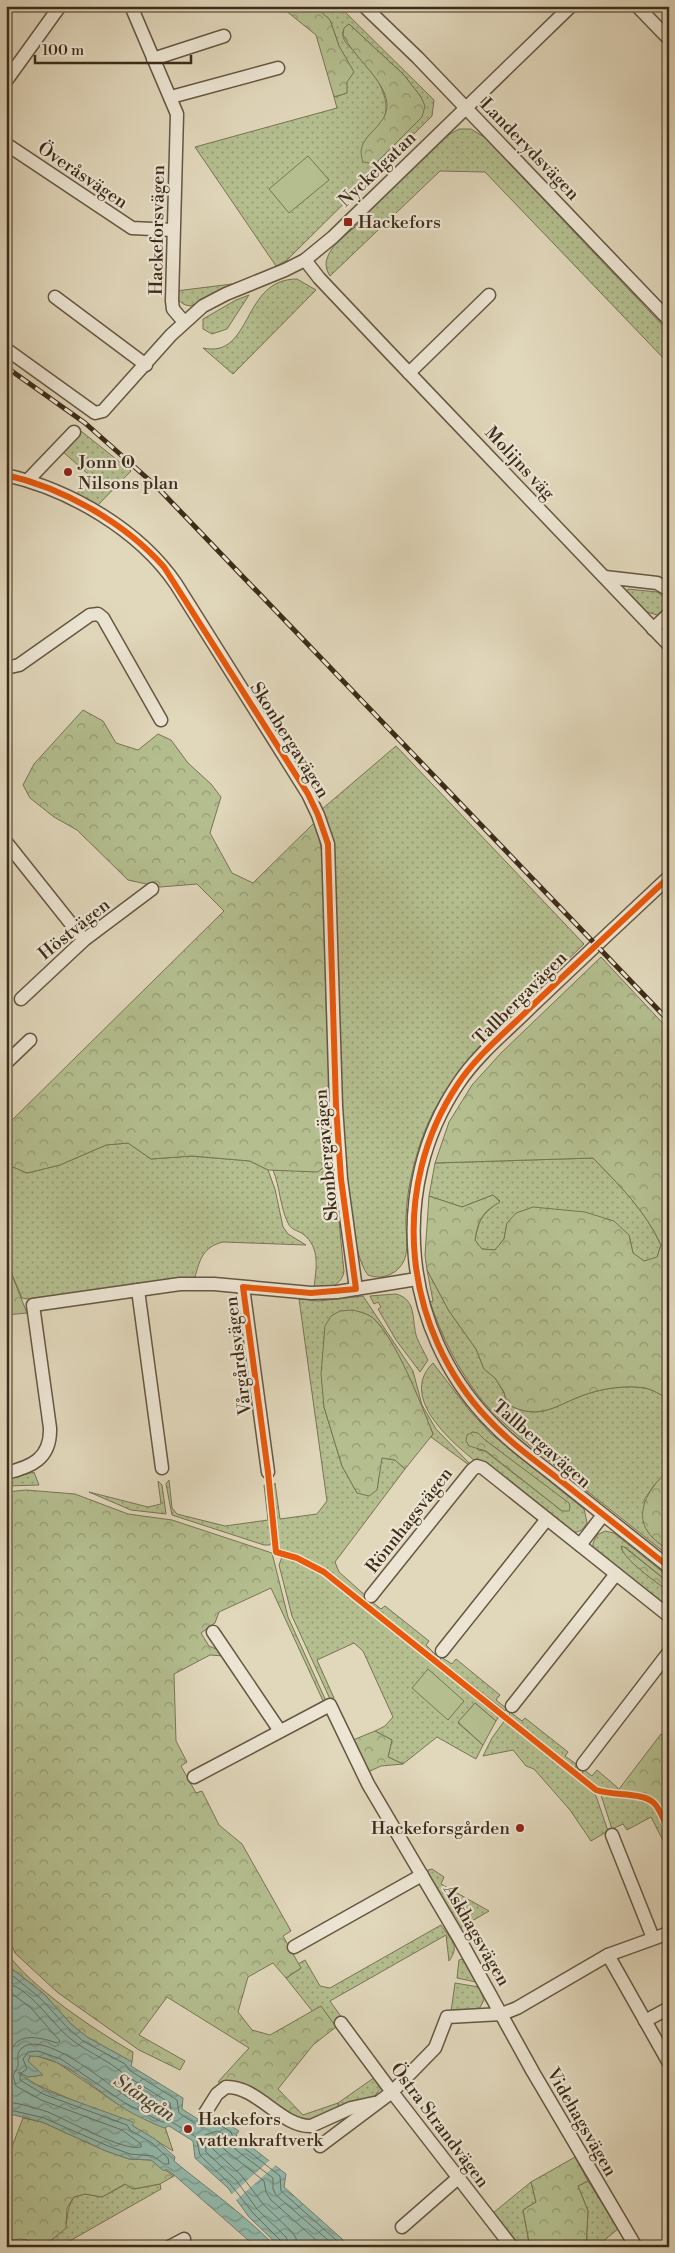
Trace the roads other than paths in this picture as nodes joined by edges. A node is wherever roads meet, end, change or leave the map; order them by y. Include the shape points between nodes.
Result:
1 (60, 6) edge
2 (131, 6) edge
3 (364, 6) edge
4 (571, 6) edge
5 (637, 6) edge
6 (224, 36) dead end
7 (669, 39) edge
8 (154, 58) junction
9 (278, 68) dead end
10 (6, 81) edge
11 (171, 97) junction
12 (466, 107) junction
13 (6, 144) edge
14 (173, 230) junction
15 (305, 260) junction
16 (489, 295) dead end
17 (55, 297) dead end
18 (669, 320) edge
19 (184, 322) junction
20 (6, 349) edge
21 (146, 365) junction
22 (409, 373) junction
23 (74, 432) dead end
24 (6, 475) edge
25 (28, 480) junction
26 (605, 577) junction
27 (669, 590) edge
28 (669, 614) edge
29 (653, 629) junction
30 (669, 645) edge
31 (6, 668) edge
32 (161, 720) dead end
33 (6, 842) edge
34 (669, 877) edge
35 (152, 889) dead end
36 (84, 940) junction
37 (21, 999) dead end
38 (30, 1040) dead end
39 (6, 1063) edge
40 (417, 1279) junction
41 (243, 1287) junction
42 (356, 1289) junction
43 (138, 1290) junction
44 (162, 1468) dead end
45 (268, 1472) dead end
46 (6, 1473) edge
47 (604, 1515) junction
48 (547, 1519) junction
49 (580, 1545) junction
50 (669, 1567) edge
51 (616, 1574) junction
52 (371, 1596) dead end
53 (669, 1616) edge
54 (213, 1632) dead end
55 (442, 1651) dead end
56 (669, 1652) edge
57 (512, 1706) dead end
58 (280, 1731) junction
59 (583, 1764) dead end
60 (194, 1777) dead end
61 (612, 1835) dead end
62 (422, 1875) junction
63 (669, 1933) edge
64 (653, 1938) junction
65 (294, 1947) dead end
66 (608, 1955) junction
67 (669, 2008) edge
68 (502, 2014) junction
69 (645, 2021) junction
70 (341, 2023) dead end
71 (669, 2063) edge
72 (392, 2092) junction
73 (376, 2102) junction
74 (205, 2113) dead end
75 (320, 2146) dead end
76 (458, 2178) junction
77 (402, 2227) dead end
78 (184, 2239) dead end
79 (6, 2244) edge
80 (9, 2247) edge
81 (169, 2247) edge
82 (512, 2247) edge
83 (636, 2247) edge

1 - 10 street
2 - 8 street, Hackeforsvägen
3 - 12 street, Landerydsvägen
4 - 12 street, Nyckelgatan
5 - 7 street
6 - 8 street
8 - 11 street, Hackeforsvägen
9 - 11 street
11 - 14 street, Hackeforsvägen via 177,114
12 - 15 street, Nyckelgatan via 333,237
12 - 18 street, Landerydsvägen
13 - 14 street, Överåsvägen via 132,228
14 - 19 street, Hackeforsvägen via 172,301 173,309
15 - 19 street, Nyckelgatan via 212,301
15 - 22 street, Molijns väg
16 - 22 street
17 - 21 street
19 - 21 street
20 - 21 street via 95,413 103,411
22 - 26 street, Molijns väg
23 - 25 street
24 - 25 street, Skonbergavägen
25 - 42 street, Skonbergavägen via 121,527 164,567 308,794 318,815 328,844 336,1106 341,1180
26 - 27 street via 657,583
26 - 29 street, Molijns väg
28 - 29 street
29 - 30 street, Molijns väg
31 - 32 street via 19,665 90,615 98,614
33 - 36 street
34 - 40 street, Tallbergavägen via 516,1022 458,1084 436,1125 420,1174 413,1236
35 - 36 street, Höstvägen
36 - 37 street, Höstvägen
38 - 39 street
40 - 42 street, Vårgårdsvägen
40 - 47 street, Tallbergavägen via 428,1324 439,1349 475,1405 520,1449
41 - 42 street, Vårgårdsvägen via 311,1294
41 - 43 street, Vårgårdsvägen via 197,1284
41 - 45 street, Vårgårdsvägen
43 - 44 street
43 - 46 street, Vårgårdsvägen via 33,1305 49,1438 45,1451 35,1463
47 - 49 street
47 - 50 street, Tallbergavägen
48 - 49 street, Rönnhagsvägen
48 - 52 street, Rönnhagsvägen via 483,1468 474,1467
48 - 55 street
49 - 51 street, Rönnhagsvägen
51 - 53 street, Rönnhagsvägen
51 - 57 street
54 - 58 street
56 - 59 street
58 - 60 street, Askhagsvägen
58 - 62 street, Askhagsvägen via 330,1705 368,1784
61 - 64 street
62 - 65 street, Askhagsvägen
62 - 68 street, Askhagsvägen
63 - 64 street
64 - 66 street
66 - 68 street
66 - 69 street
67 - 69 street
68 - 72 street via 447,2017 435,2048
68 - 83 street, Videhagsvägen
69 - 71 street
70 - 72 street, Östra Strandvägen
72 - 73 street
72 - 76 street, Östra Strandvägen
73 - 74 street via 306,2126 250,2094 226,2087 217,2094
73 - 75 street
76 - 77 street
76 - 82 street, Östra Strandvägen
78 - 81 street
79 - 80 street

